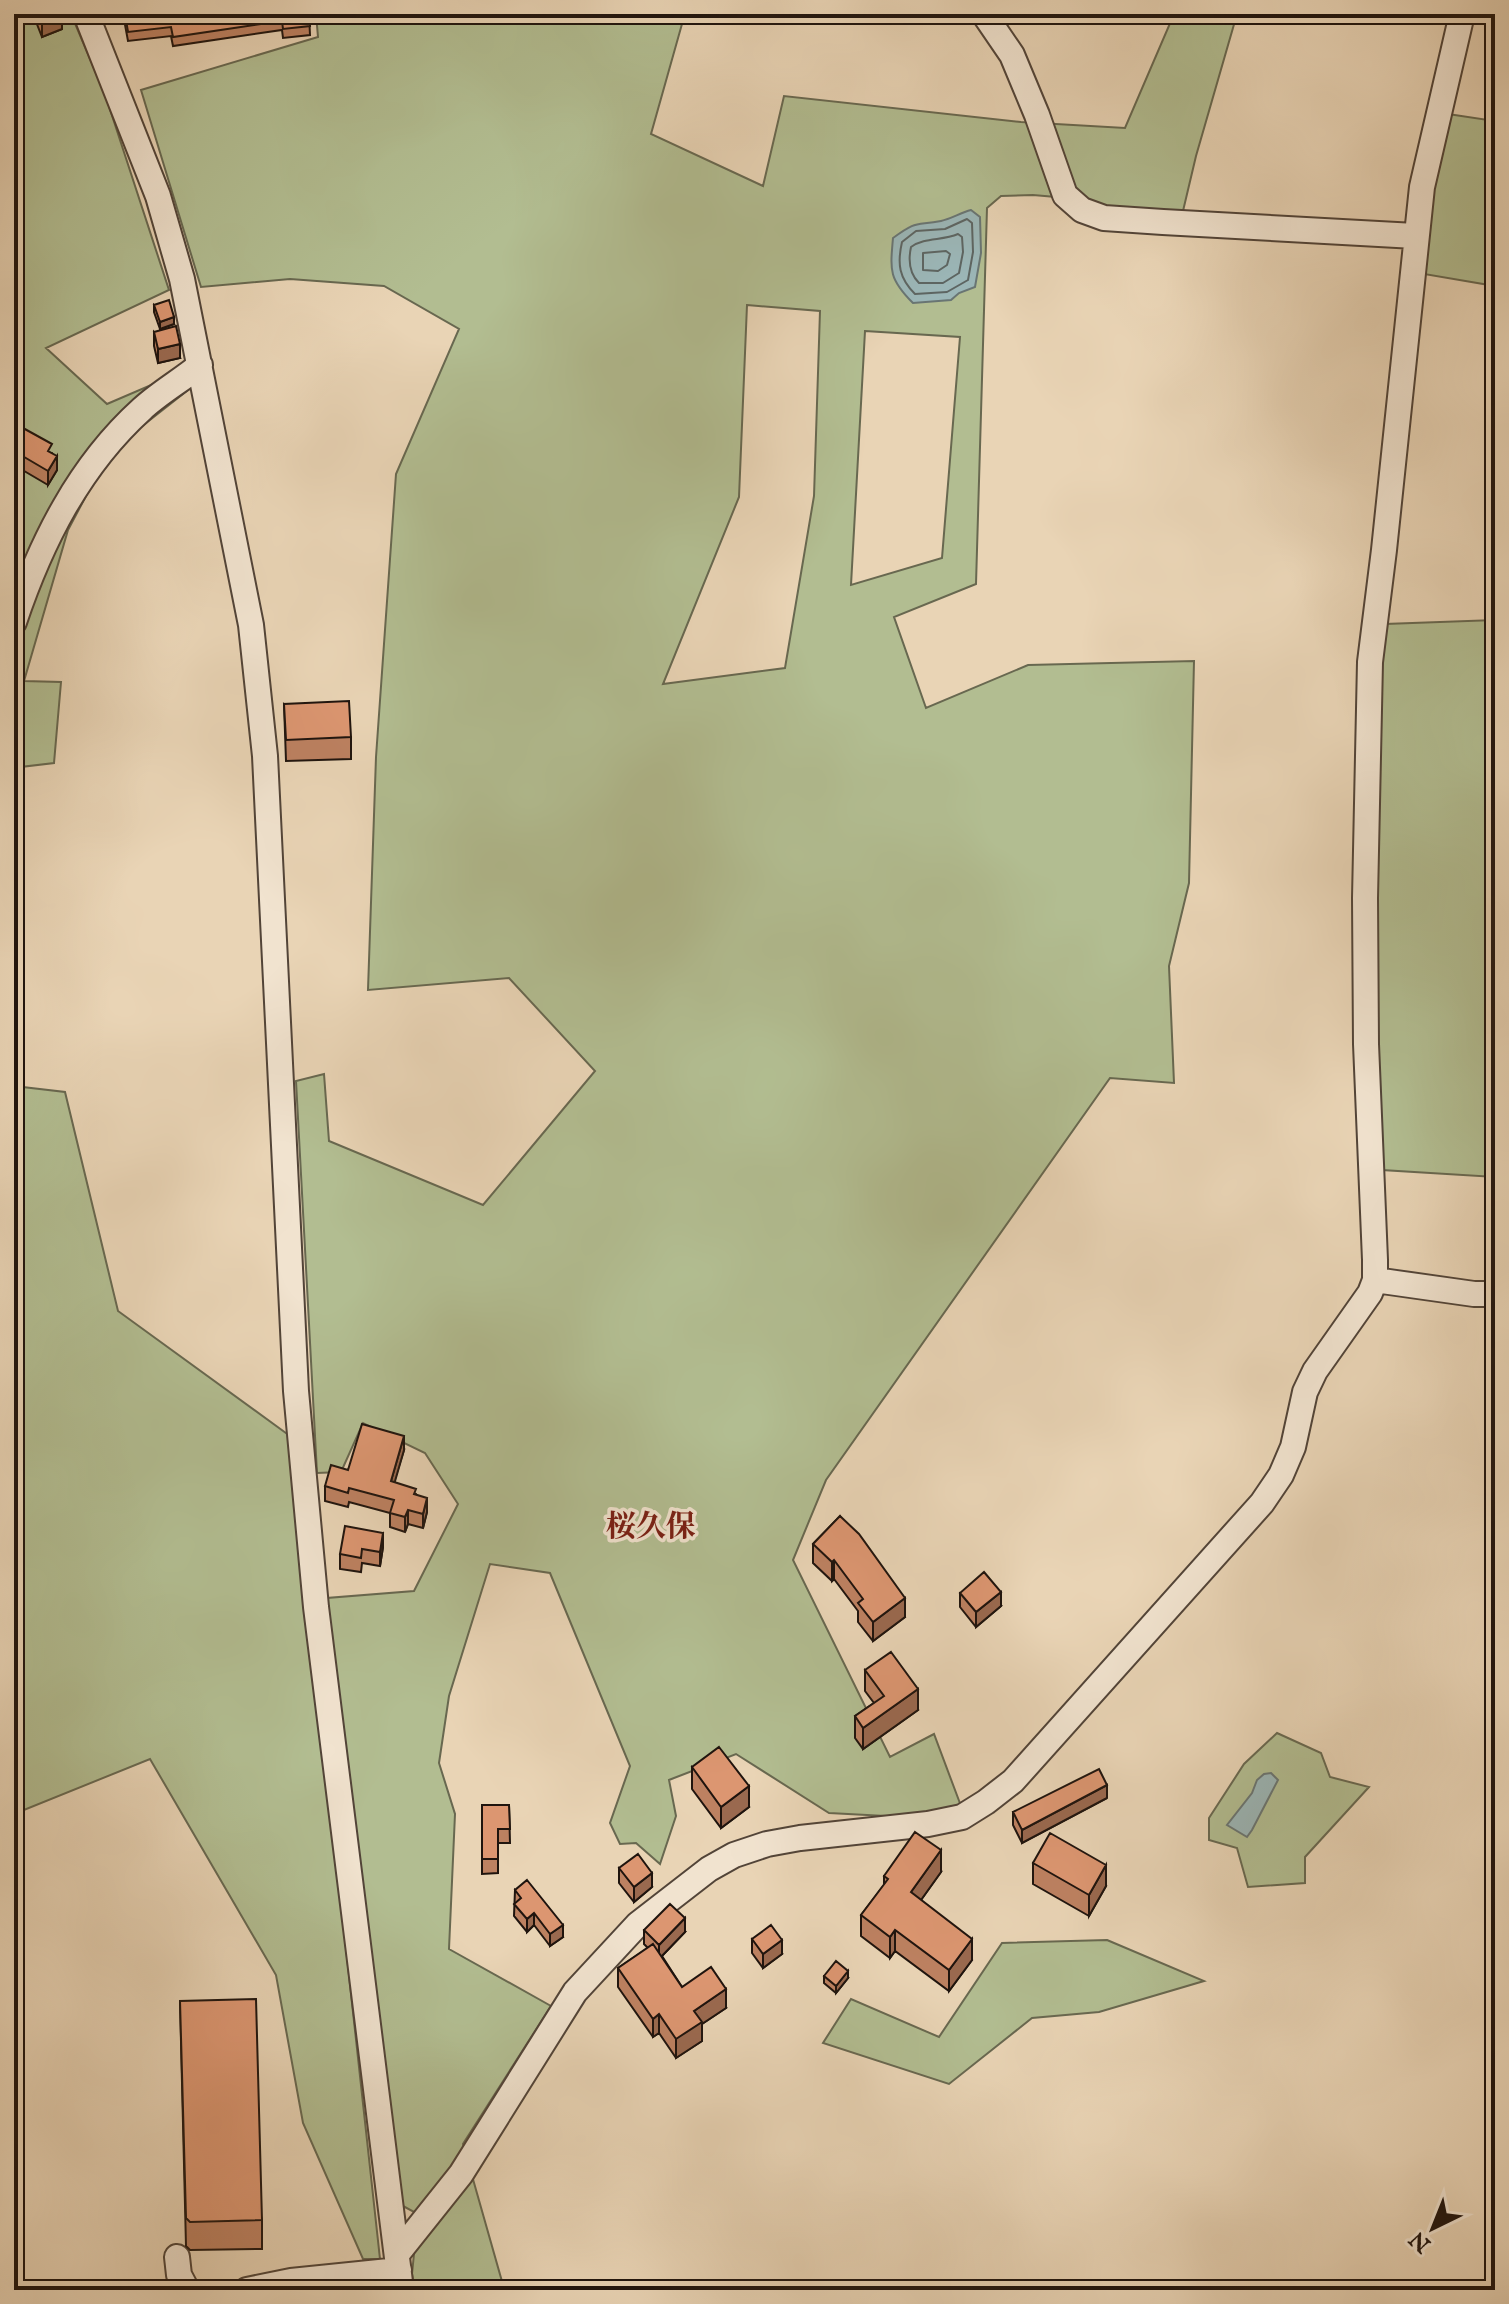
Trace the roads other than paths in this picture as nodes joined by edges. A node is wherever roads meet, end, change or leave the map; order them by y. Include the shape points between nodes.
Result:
1 (86, 14) edge
2 (984, 14) edge
3 (1462, 14) edge
4 (1415, 236) junction
5 (200, 365) junction
6 (14, 622) edge
7 (1375, 1280) junction
8 (1495, 1294) edge
9 (177, 2257) dead end
10 (399, 2271) edge
11 (187, 2290) edge
12 (247, 2290) edge

1 - 5 street via 158,196
2 - 4 street via 1012,55 1065,195 1082,210 1104,218
3 - 4 street via 1431,141
4 - 7 street via 1370,662 1366,1044
5 - 6 street via 145,406 88,466 47,541
5 - 10 street via 253,640 265,756 296,1391 316,1607
7 - 8 street
7 - 10 street via 1315,1371 1293,1447 1262,1503 1013,1781 962,1817 789,1840 734,1855 638,1924 575,1992
9 - 11 street
10 - 12 street

